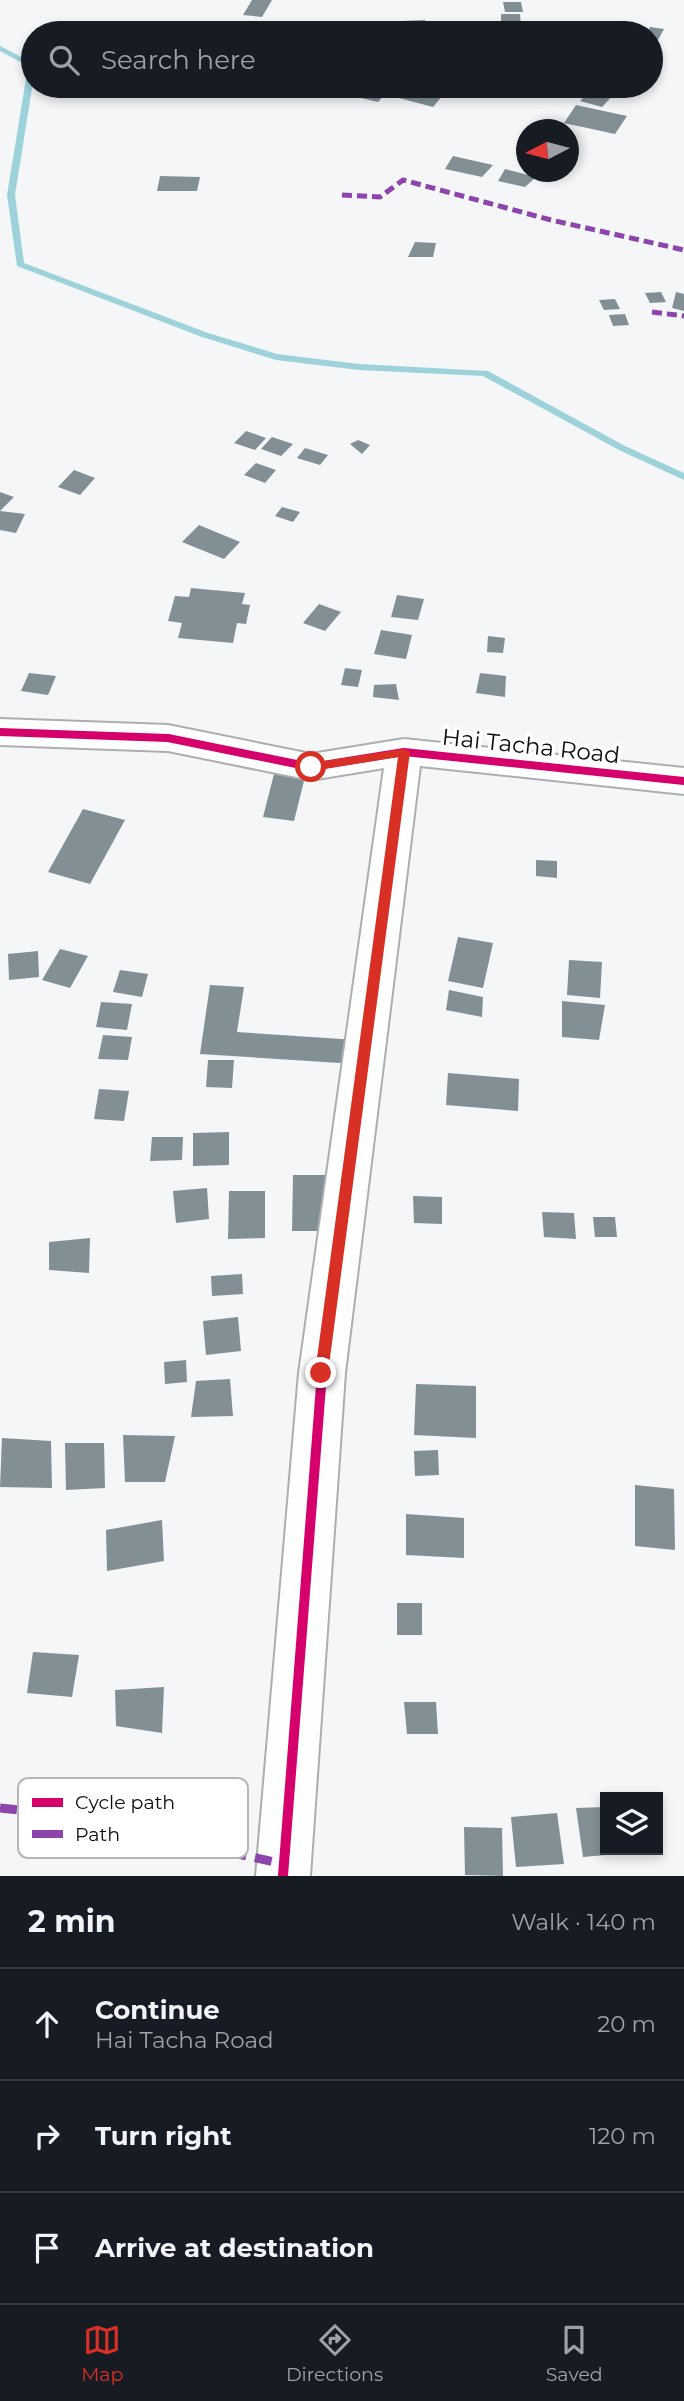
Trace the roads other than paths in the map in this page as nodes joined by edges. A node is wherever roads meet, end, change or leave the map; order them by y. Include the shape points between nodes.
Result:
1 (0, 732) edge
2 (404, 752) junction
3 (684, 781) edge
4 (283, 1876) edge

1 - 2 street, Hai Tacha Road via 168,738 311,767
2 - 3 street, Hai Tacha Road
2 - 4 street via 321,1373

